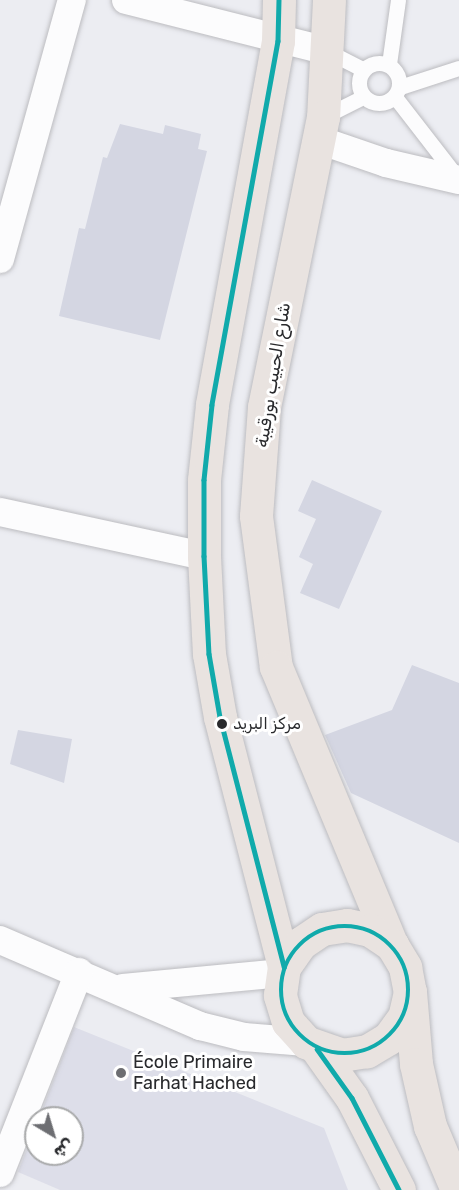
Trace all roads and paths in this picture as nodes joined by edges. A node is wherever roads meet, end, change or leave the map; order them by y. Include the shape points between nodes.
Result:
1 (72, 0) edge
2 (126, 0) edge
3 (279, 0) edge
4 (329, 0) edge
5 (398, 0) edge
6 (278, 41) junction
7 (327, 51) junction
8 (389, 64) junction
9 (459, 68) edge
10 (362, 69) junction
11 (397, 92) junction
12 (363, 97) junction
13 (321, 129) junction
14 (459, 180) edge
15 (0, 259) edge
16 (0, 512) edge
17 (204, 556) junction
18 (0, 940) edge
19 (392, 945) junction
20 (283, 970) junction
21 (79, 972) junction
22 (121, 988) junction
23 (410, 992) junction
24 (312, 1045) junction
25 (0, 1173) edge
26 (399, 1190) edge
27 (457, 1190) edge

1 - 15 street
2 - 6 street
3 - 6 main road
4 - 7 main road, شارع الحبيب بورقيبة
5 - 8 lane
6 - 7 street
6 - 17 main road via 212,405 204,480
7 - 10 lane
7 - 13 main road, شارع الحبيب بورقيبة
8 - 10 lane via 375,62
8 - 11 lane via 399,74
9 - 11 lane
10 - 12 lane via 358,84
11 - 12 lane via 376,104
11 - 14 lane
12 - 13 lane
13 - 14 street via 386,164
13 - 19 main road, شارع الحبيب بورقيبة via 264,407 256,516 263,595 276,666 299,730
16 - 17 street
17 - 20 main road via 209,654 220,717
18 - 21 street
19 - 20 main road via 370,930 347,925 322,929 301,943
19 - 23 main road via 405,967
20 - 22 street
20 - 24 main road via 280,995 288,1022
21 - 22 street
21 - 25 street
22 - 24 street via 200,1026 244,1037
23 - 24 main road via 404,1017 394,1031 367,1051 343,1055
23 - 27 main road via 416,1064 430,1126
24 - 26 main road via 352,1098

